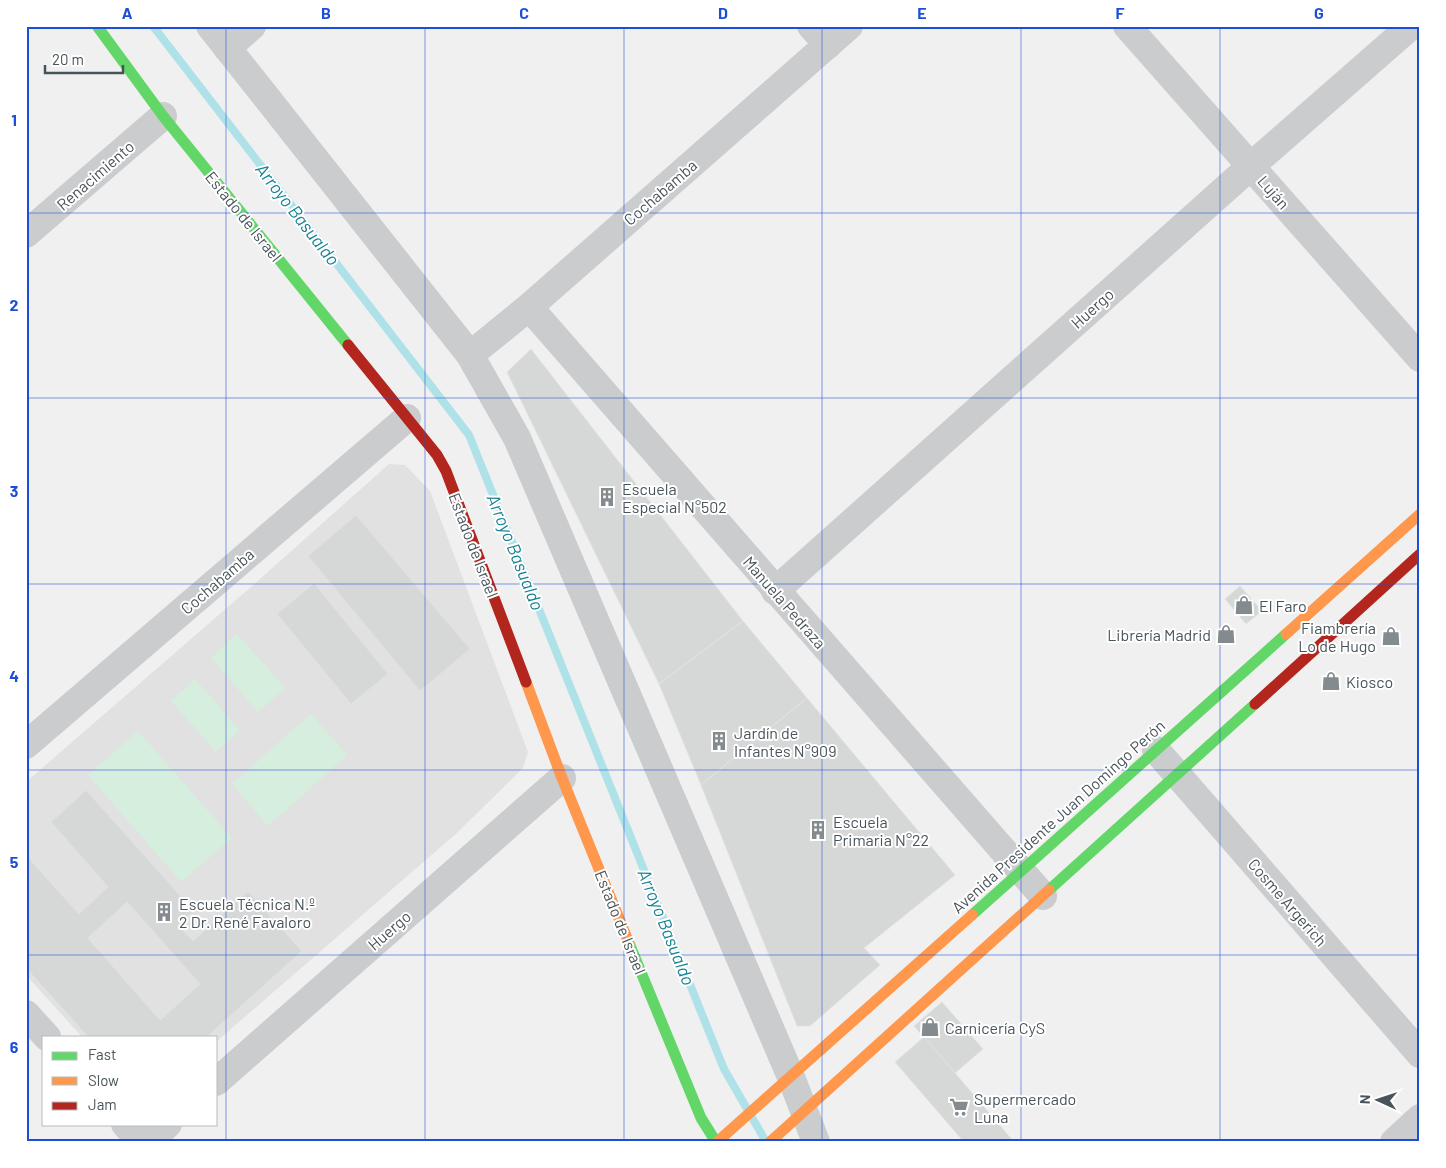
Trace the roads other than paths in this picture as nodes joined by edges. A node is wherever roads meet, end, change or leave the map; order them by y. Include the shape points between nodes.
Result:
1 (97, 26) edge
2 (210, 26) edge
3 (252, 26) edge
4 (849, 26) edge
5 (1127, 26) edge
6 (1410, 26) edge
7 (819, 36) edge
8 (227, 48) junction
9 (163, 116) junction
10 (1251, 166) junction
11 (26, 234) edge
12 (529, 307) junction
13 (470, 355) junction
14 (1420, 358) edge
15 (407, 418) junction
16 (1420, 514) edge
17 (1420, 554) edge
18 (775, 591) junction
19 (26, 745) edge
20 (1156, 750) junction
21 (1178, 774) junction
22 (562, 778) junction
23 (1021, 871) junction
24 (1043, 896) junction
25 (26, 1014) edge
26 (46, 1036) edge
27 (1420, 1054) edge
28 (791, 1077) junction
29 (218, 1080) edge
30 (804, 1111) junction
31 (1420, 1118) edge
32 (127, 1126) edge
33 (166, 1126) edge
34 (141, 1142) edge
35 (148, 1142) edge
36 (716, 1142) edge
37 (770, 1142) edge
38 (816, 1142) edge
39 (1394, 1142) edge

1 - 9 main road, Estado de Israel
2 - 8 street
3 - 8 street
4 - 7 street, Cochabamba
5 - 10 street, Luján
6 - 10 street, Huergo
7 - 12 street, Cochabamba
8 - 13 street
9 - 11 street, Renacimiento
9 - 15 main road, Estado de Israel
10 - 14 street, Luján
10 - 18 street, Huergo
12 - 13 street, Cochabamba
12 - 18 street, Manuela Pedraza
13 - 28 street via 517,438
15 - 19 street, Cochabamba
15 - 22 main road, Estado de Israel via 446,470
16 - 20 main road, Avenida Presidente Juan Domingo Perón
17 - 21 main road
18 - 23 street, Manuela Pedraza
20 - 21 street, Cosme Argerich
20 - 23 main road, Avenida Presidente Juan Domingo Perón
21 - 24 main road
21 - 27 street, Cosme Argerich
22 - 29 street, Huergo
22 - 36 main road, Estado de Israel via 701,1118
23 - 24 street, Manuela Pedraza
23 - 28 main road, Avenida Presidente Juan Domingo Perón
24 - 30 main road
25 - 26 street
28 - 30 street
28 - 36 main road, Avenida Presidente Juan Domingo Perón
30 - 37 main road
30 - 38 street
31 - 39 street
32 - 34 street
33 - 35 street

